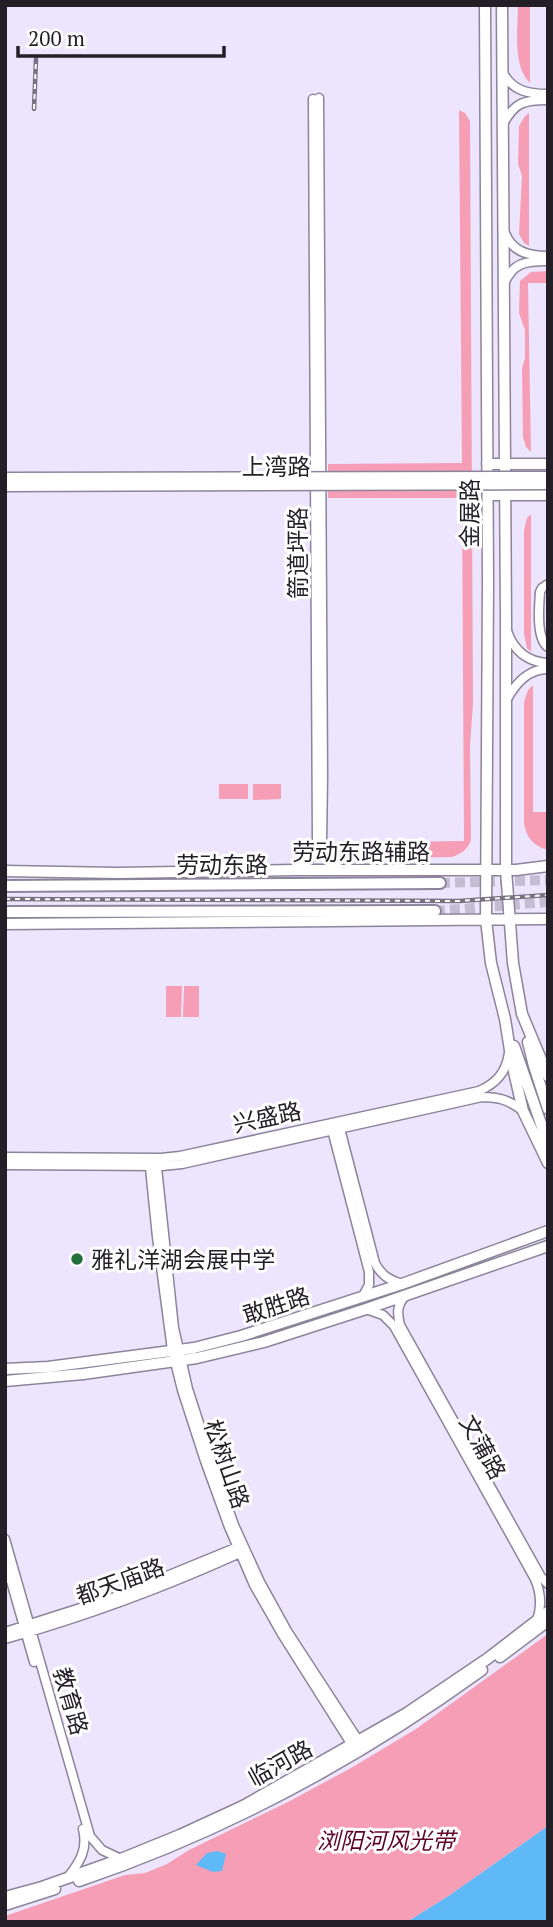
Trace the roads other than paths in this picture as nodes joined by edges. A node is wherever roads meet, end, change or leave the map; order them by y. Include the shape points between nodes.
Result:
1 (485, 5) edge
2 (502, 5) edge
3 (502, 68) junction
4 (548, 94) edge
5 (548, 100) edge
6 (502, 127) junction
7 (503, 227) junction
8 (548, 258) edge
9 (503, 287) junction
10 (487, 464) junction
11 (505, 464) junction
12 (548, 464) edge
13 (548, 477) edge
14 (5, 478) edge
15 (548, 485) edge
16 (5, 486) edge
17 (488, 495) junction
18 (505, 495) junction
19 (548, 495) edge
20 (548, 584) edge
21 (506, 629) junction
22 (548, 647) edge
23 (548, 663) edge
24 (548, 669) edge
25 (507, 699) junction
26 (548, 866) edge
27 (294, 870) junction
28 (343, 870) junction
29 (486, 870) junction
30 (506, 870) junction
31 (5, 871) edge
32 (440, 883) tunnel mouth
33 (5, 886) edge
34 (435, 911) tunnel mouth
35 (5, 912) edge
36 (548, 919) edge
37 (486, 920) junction
38 (509, 920) junction
39 (5, 924) edge
40 (522, 1014) junction
41 (505, 1019) junction
42 (510, 1050) junction
43 (548, 1076) edge
44 (548, 1109) edge
45 (523, 1111) junction
46 (335, 1126) junction
47 (548, 1144) edge
48 (5, 1157) edge
49 (153, 1162) junction
50 (548, 1163) edge
51 (5, 1165) edge
52 (548, 1231) edge
53 (548, 1246) edge
54 (402, 1284) junction
55 (363, 1296) junction
56 (405, 1296) junction
57 (366, 1309) junction
58 (177, 1355) junction
59 (5, 1369) edge
60 (5, 1381) edge
61 (5, 1539) edge
62 (242, 1549) junction
63 (5, 1560) edge
64 (548, 1584) edge
65 (548, 1612) edge
66 (542, 1620) edge
67 (28, 1629) junction
68 (5, 1632) edge
69 (5, 1639) edge
70 (358, 1746) junction
71 (121, 1859) junction
72 (68, 1878) junction
73 (5, 1897) edge
74 (5, 1905) edge

1 - 10 main road, 金展路
2 - 3 main road, 金展路
3 - 4 street via 515,88
3 - 6 main road, 金展路
5 - 6 street via 523,102
6 - 7 main road, 金展路
7 - 8 street via 515,248
7 - 9 main road, 金展路
8 - 9 street via 524,262 509,274
9 - 11 main road, 金展路
10 - 11 main road
10 - 17 main road, 金展路
11 - 12 main road
11 - 18 main road, 金展路
13 - 14 main road, 上湾路, bridge
15 - 16 main road, 上湾路, bridge
17 - 18 main road
17 - 29 main road, 金展路
18 - 19 main road
18 - 21 main road, 金展路
20 - 22 street via 540,597 541,640
21 - 23 street via 522,655
21 - 25 main road, 金展路
24 - 25 street via 529,673
25 - 30 main road, 金展路
26 - 30 main road, 劳动东路辅路
27 - 28 main road, 劳动东路辅路
27 - 28 street, 箭道坪路 via 311,859 317,843 316,99 322,844 331,863
27 - 31 main road, 劳动东路辅路
28 - 29 main road, 劳动东路辅路
29 - 30 main road, 劳动东路辅路
29 - 37 main road, 金展路
30 - 38 main road, 金展路
32 - 33 highway, 劳动东路
34 - 35 highway, 劳动东路
36 - 38 main road
37 - 38 main road
37 - 39 main road
37 - 41 main road, 金展路
38 - 40 main road, 金展路
40 - 43 main road, 金展路
40 - 44 main road, 金展路
41 - 42 main road, 金展路
41 - 47 main road, 金展路
42 - 45 main road, 金展路
42 - 46 street, 兴盛路 via 495,1083 479,1091
45 - 46 street, 兴盛路 via 502,1098 482,1097
45 - 50 main road, 金展路
46 - 49 street, 兴盛路
46 - 54 street via 375,1263 386,1277
46 - 55 street via 369,1272
48 - 49 street, 兴盛路
49 - 51 street, 兴盛路
49 - 58 street, 松树山路
52 - 54 main road, 敢胜路
53 - 56 main road, 敢胜路
54 - 55 main road, 敢胜路
55 - 58 main road, 敢胜路
56 - 57 main road, 敢胜路
56 - 64 street, 文蒲路 via 398,1310 400,1325
57 - 58 main road, 敢胜路 via 264,1342
57 - 66 street, 文蒲路 via 383,1315 394,1326 535,1580
58 - 59 main road, 敢胜路
58 - 60 main road, 敢胜路 via 83,1374
58 - 62 street, 松树山路 via 205,1461
61 - 67 street, 教育路
62 - 67 street, 都天庙路
62 - 70 street, 松树山路
63 - 67 street, 教育路
65 - 66 main road, 临河路
66 - 70 main road, 临河路 via 448,1695
67 - 68 street, 都天庙路
67 - 69 street, 都天庙路
67 - 71 street, 教育路 via 90,1836 102,1850
67 - 72 street, 教育路 via 85,1836 81,1858
70 - 71 main road, 临河路 via 243,1806
70 - 74 main road, 临河路 via 293,1788 202,1832 106,1872
71 - 72 main road, 临河路
72 - 73 main road, 临河路

